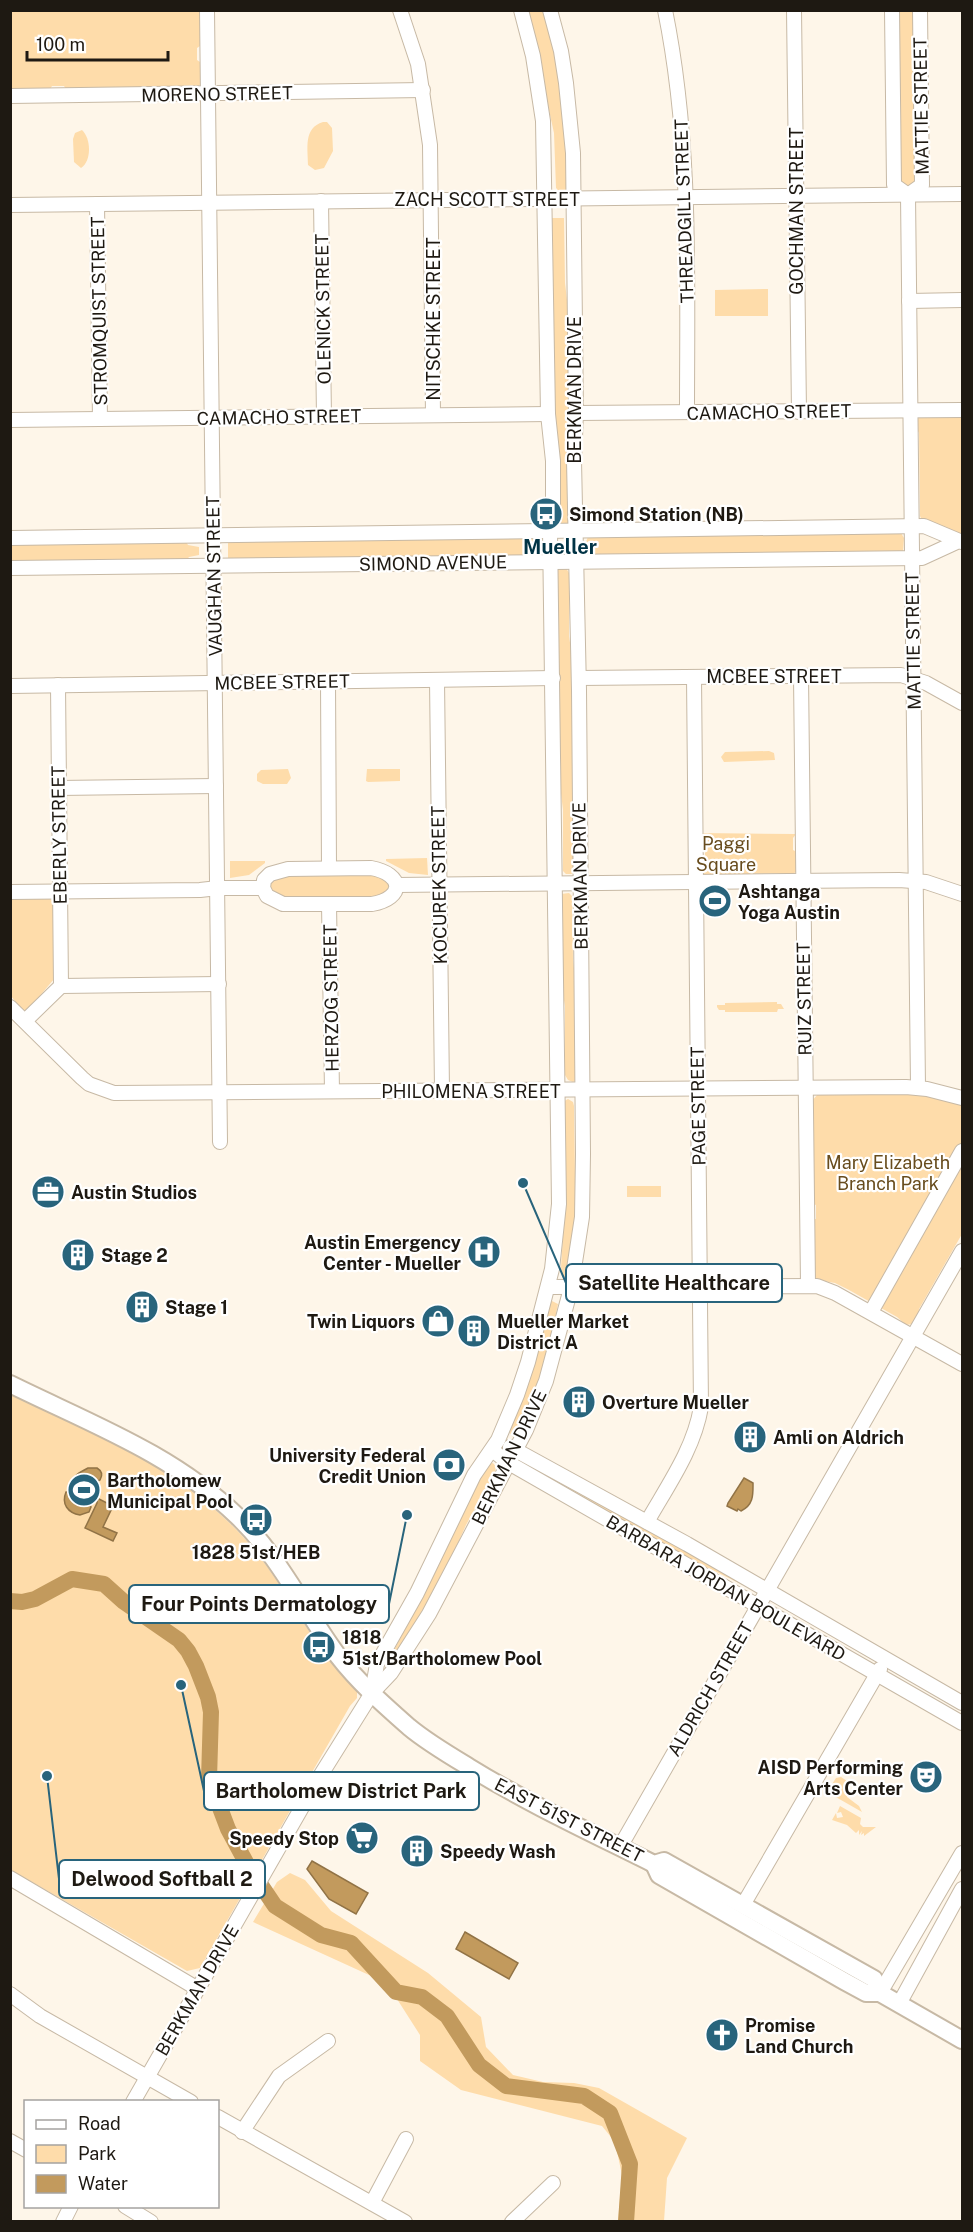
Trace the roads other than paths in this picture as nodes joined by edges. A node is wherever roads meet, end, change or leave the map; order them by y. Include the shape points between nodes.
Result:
1 (207, 10) edge
2 (400, 10) edge
3 (521, 10) edge
4 (665, 10) edge
5 (794, 10) edge
6 (892, 10) edge
7 (920, 10) edge
8 (556, 12) edge
9 (423, 90) junction
10 (208, 93) junction
11 (10, 96) edge
12 (963, 194) edge
13 (908, 195) junction
14 (796, 196) junction
15 (573, 198) junction
16 (685, 198) junction
17 (546, 199) junction
18 (432, 200) junction
19 (321, 201) junction
20 (210, 203) junction
21 (97, 204) junction
22 (10, 205) edge
23 (963, 300) edge
24 (909, 301) junction
25 (910, 410) junction
26 (963, 410) edge
27 (687, 412) junction
28 (799, 412) junction
29 (548, 414) junction
30 (576, 414) junction
31 (433, 415) junction
32 (324, 417) junction
33 (212, 418) junction
34 (100, 419) junction
35 (10, 420) edge
36 (911, 527) junction
37 (550, 531) junction
38 (577, 531) junction
39 (213, 536) junction
40 (10, 538) edge
41 (961, 542) edge
42 (912, 558) junction
43 (551, 562) junction
44 (577, 562) junction
45 (214, 565) junction
46 (10, 568) edge
47 (801, 676) junction
48 (693, 677) junction
49 (553, 678) junction
50 (579, 678) junction
51 (914, 678) junction
52 (437, 680) junction
53 (328, 681) junction
54 (215, 683) junction
55 (58, 685) junction
56 (10, 686) edge
57 (963, 703) edge
58 (216, 786) junction
59 (58, 788) junction
60 (329, 868) junction
61 (916, 881) junction
62 (803, 882) junction
63 (696, 883) junction
64 (556, 884) junction
65 (580, 884) junction
66 (397, 885) junction
67 (439, 886) junction
68 (218, 888) junction
69 (263, 888) junction
70 (10, 892) edge
71 (60, 892) junction
72 (963, 894) edge
73 (329, 904) junction
74 (219, 984) junction
75 (61, 986) junction
76 (10, 1007) edge
77 (24, 1022) junction
78 (806, 1088) junction
79 (918, 1088) junction
80 (698, 1089) junction
81 (442, 1090) junction
82 (582, 1090) junction
83 (332, 1091) junction
84 (558, 1091) junction
85 (219, 1093) junction
86 (963, 1098) edge
87 (220, 1142) dead end
88 (963, 1151) edge
89 (963, 1251) edge
90 (700, 1285) junction
91 (808, 1285) junction
92 (548, 1287) junction
93 (571, 1287) junction
94 (871, 1312) junction
95 (914, 1336) junction
96 (963, 1364) edge
97 (10, 1384) edge
98 (495, 1445) junction
99 (516, 1450) junction
100 (509, 1463) junction
101 (647, 1522) junction
102 (767, 1590) junction
103 (758, 1606) junction
104 (886, 1659) junction
105 (877, 1674) junction
106 (372, 1693) junction
107 (963, 1703) edge
108 (963, 1724) edge
109 (620, 1847) junction
110 (963, 1853) edge
111 (654, 1864) junction
112 (10, 1878) edge
113 (963, 1889) edge
114 (743, 1905) junction
115 (198, 1989) junction
116 (880, 1993) junction
117 (10, 1994) edge
118 (899, 2004) junction
119 (963, 2040) edge
120 (328, 2041) dead end
121 (148, 2075) junction
122 (134, 2100) edge
123 (188, 2100) edge
124 (219, 2118) edge
125 (242, 2132) junction
126 (406, 2139) dead end
127 (10, 2141) edge
128 (24, 2149) edge
129 (553, 2183) dead end
130 (372, 2203) junction
131 (70, 2208) edge
132 (128, 2208) edge
133 (63, 2222) edge
134 (152, 2222) edge
135 (405, 2222) edge
136 (512, 2222) edge

1 - 10 street, VAUGHAN STREET
2 - 9 street, NITSCHKE STREET
3 - 17 street, BERKMAN DRIVE via 542,110
4 - 16 street, THREADGILL STREET via 680,102
5 - 14 street, GOCHMAN STREET
6 - 13 street, MATTIE STREET via 894,185
7 - 13 street, MATTIE STREET via 922,185
8 - 15 street, BERKMAN DRIVE via 571,118
9 - 10 street, MORENO STREET
9 - 18 street, NITSCHKE STREET
10 - 11 street, MORENO STREET
10 - 20 street, VAUGHAN STREET
12 - 13 street, ZACH SCOTT STREET
13 - 14 street, ZACH SCOTT STREET
13 - 24 street, MATTIE STREET
14 - 16 street, ZACH SCOTT STREET
14 - 28 street, GOCHMAN STREET
15 - 16 street, ZACH SCOTT STREET
15 - 17 street, ZACH SCOTT STREET
15 - 30 street, BERKMAN DRIVE
16 - 27 street, THREADGILL STREET
17 - 18 street, ZACH SCOTT STREET
17 - 29 street, BERKMAN DRIVE
18 - 19 street, ZACH SCOTT STREET
18 - 31 street, NITSCHKE STREET
19 - 20 street, ZACH SCOTT STREET
19 - 32 street, OLENICK STREET
20 - 21 street, ZACH SCOTT STREET
20 - 33 street, VAUGHAN STREET
21 - 22 street, ZACH SCOTT STREET
21 - 34 street, STROMQUIST STREET
23 - 24 street
24 - 25 street, MATTIE STREET
25 - 26 street, CAMACHO STREET
25 - 28 street, CAMACHO STREET
25 - 36 street, MATTIE STREET
27 - 28 street, CAMACHO STREET
27 - 30 street, CAMACHO STREET
29 - 31 street, CAMACHO STREET
29 - 37 street, BERKMAN DRIVE via 553,462
30 - 38 street, BERKMAN DRIVE
31 - 32 street, CAMACHO STREET
32 - 33 street, CAMACHO STREET
33 - 34 street, CAMACHO STREET
33 - 39 street, VAUGHAN STREET
34 - 35 street, CAMACHO STREET
36 - 38 street, SIMOND AVENUE
36 - 41 street, SIMOND AVENUE via 930,528
36 - 42 street, MATTIE STREET
37 - 38 street, SIMOND AVENUE
37 - 39 street, SIMOND AVENUE
37 - 43 street, BERKMAN DRIVE
38 - 44 street, BERKMAN DRIVE
39 - 40 street, SIMOND AVENUE
39 - 45 street, VAUGHAN STREET
41 - 42 street, SIMOND AVENUE via 927,557
42 - 44 street, SIMOND AVENUE
42 - 51 street, MATTIE STREET
43 - 44 street, SIMOND AVENUE
43 - 45 street, SIMOND AVENUE
43 - 49 street, BERKMAN DRIVE
44 - 50 street, BERKMAN DRIVE
45 - 46 street, SIMOND AVENUE
45 - 54 street, VAUGHAN STREET
47 - 48 street, MCBEE STREET
47 - 51 street, MCBEE STREET
47 - 62 street, RUIZ STREET
48 - 50 street, MCBEE STREET
48 - 63 street, PAGE STREET
49 - 52 street, MCBEE STREET
49 - 64 street, BERKMAN DRIVE
50 - 65 street, BERKMAN DRIVE
51 - 57 street, MCBEE STREET
51 - 61 street, MATTIE STREET
52 - 53 street, MCBEE STREET
52 - 67 street, KOCUREK STREET
53 - 54 street, MCBEE STREET
53 - 60 street
54 - 55 street, MCBEE STREET
54 - 58 street, VAUGHAN STREET
55 - 56 street, MCBEE STREET
55 - 59 street, EBERLY STREET
58 - 59 street
58 - 68 street, VAUGHAN STREET
59 - 71 street, EBERLY STREET
60 - 66 street via 377,869 391,875
60 - 69 street via 278,871 264,880
61 - 62 street
61 - 72 street
61 - 79 street, MATTIE STREET
62 - 63 street
62 - 78 street, RUIZ STREET
63 - 65 street
63 - 80 street, PAGE STREET
64 - 65 street
64 - 67 street
64 - 84 street, BERKMAN DRIVE
65 - 82 street, BERKMAN DRIVE
66 - 67 street
66 - 73 street via 392,897 383,902
67 - 81 street, KOCUREK STREET
68 - 69 street
68 - 71 street
68 - 74 street, VAUGHAN STREET
69 - 73 street via 267,896 283,904
70 - 71 street
71 - 75 street, EBERLY STREET
73 - 83 street, HERZOG STREET
74 - 75 street
74 - 85 street, VAUGHAN STREET
75 - 77 street
76 - 77 street, PHILOMENA STREET
77 - 85 street, PHILOMENA STREET via 82,1078 100,1089 125,1094
78 - 79 street, PHILOMENA STREET
78 - 80 street, PHILOMENA STREET
78 - 91 street, RUIZ STREET
79 - 86 street, PHILOMENA STREET
80 - 82 street, PHILOMENA STREET
80 - 90 street, PAGE STREET
81 - 83 street, PHILOMENA STREET
81 - 84 street, PHILOMENA STREET
82 - 84 street, PHILOMENA STREET
82 - 93 street, BERKMAN DRIVE via 582,1217
83 - 85 street, PHILOMENA STREET
84 - 92 street, BERKMAN DRIVE via 559,1203
85 - 87 street, VAUGHAN STREET
88 - 94 street
89 - 95 street, ALDRICH STREET
90 - 91 street
90 - 93 street
90 - 101 street, PAGE STREET via 699,1421 690,1446
91 - 94 street via 836,1293
92 - 93 street
92 - 98 street, BERKMAN DRIVE via 528,1362
93 - 99 street, BERKMAN DRIVE via 546,1381
94 - 95 street
95 - 96 street
95 - 102 street, ALDRICH STREET
97 - 106 main road, EAST 51ST STREET via 152,1453 196,1481 238,1516 271,1556 339,1657
98 - 99 street, BARBARA JORDAN BOULEVARD
98 - 100 street, BARBARA JORDAN BOULEVARD
98 - 106 street, BERKMAN DRIVE via 474,1475 417,1593 377,1664
99 - 100 street, BERKMAN DRIVE
99 - 101 street, BARBARA JORDAN BOULEVARD
100 - 103 street, BARBARA JORDAN BOULEVARD
100 - 106 street, BERKMAN DRIVE via 426,1618 391,1672
101 - 102 street, BARBARA JORDAN BOULEVARD
102 - 103 street, ALDRICH STREET
102 - 104 street, BARBARA JORDAN BOULEVARD
103 - 105 street, BARBARA JORDAN BOULEVARD
103 - 109 street, ALDRICH STREET
104 - 105 street
104 - 107 street, BARBARA JORDAN BOULEVARD
105 - 108 street, BARBARA JORDAN BOULEVARD
105 - 114 street
106 - 109 main road, EAST 51ST STREET via 411,1729 479,1773 549,1814
106 - 115 street, BERKMAN DRIVE via 290,1826
109 - 111 main road, EAST 51ST STREET
110 - 116 street
111 - 114 main road, EAST 51ST STREET via 664,1861
111 - 116 main road, EAST 51ST STREET via 659,1875 866,1993
112 - 115 street
113 - 118 street
114 - 116 main road, EAST 51ST STREET via 874,1979
115 - 121 street, BERKMAN DRIVE
116 - 118 main road, EAST 51ST STREET
117 - 121 street via 40,2016
118 - 119 main road, EAST 51ST STREET
120 - 125 street via 279,2076
121 - 122 street, BERKMAN DRIVE
121 - 123 street
124 - 125 street
125 - 130 street
126 - 130 street
127 - 128 street
129 - 136 street
130 - 135 street
131 - 133 street
132 - 134 street

